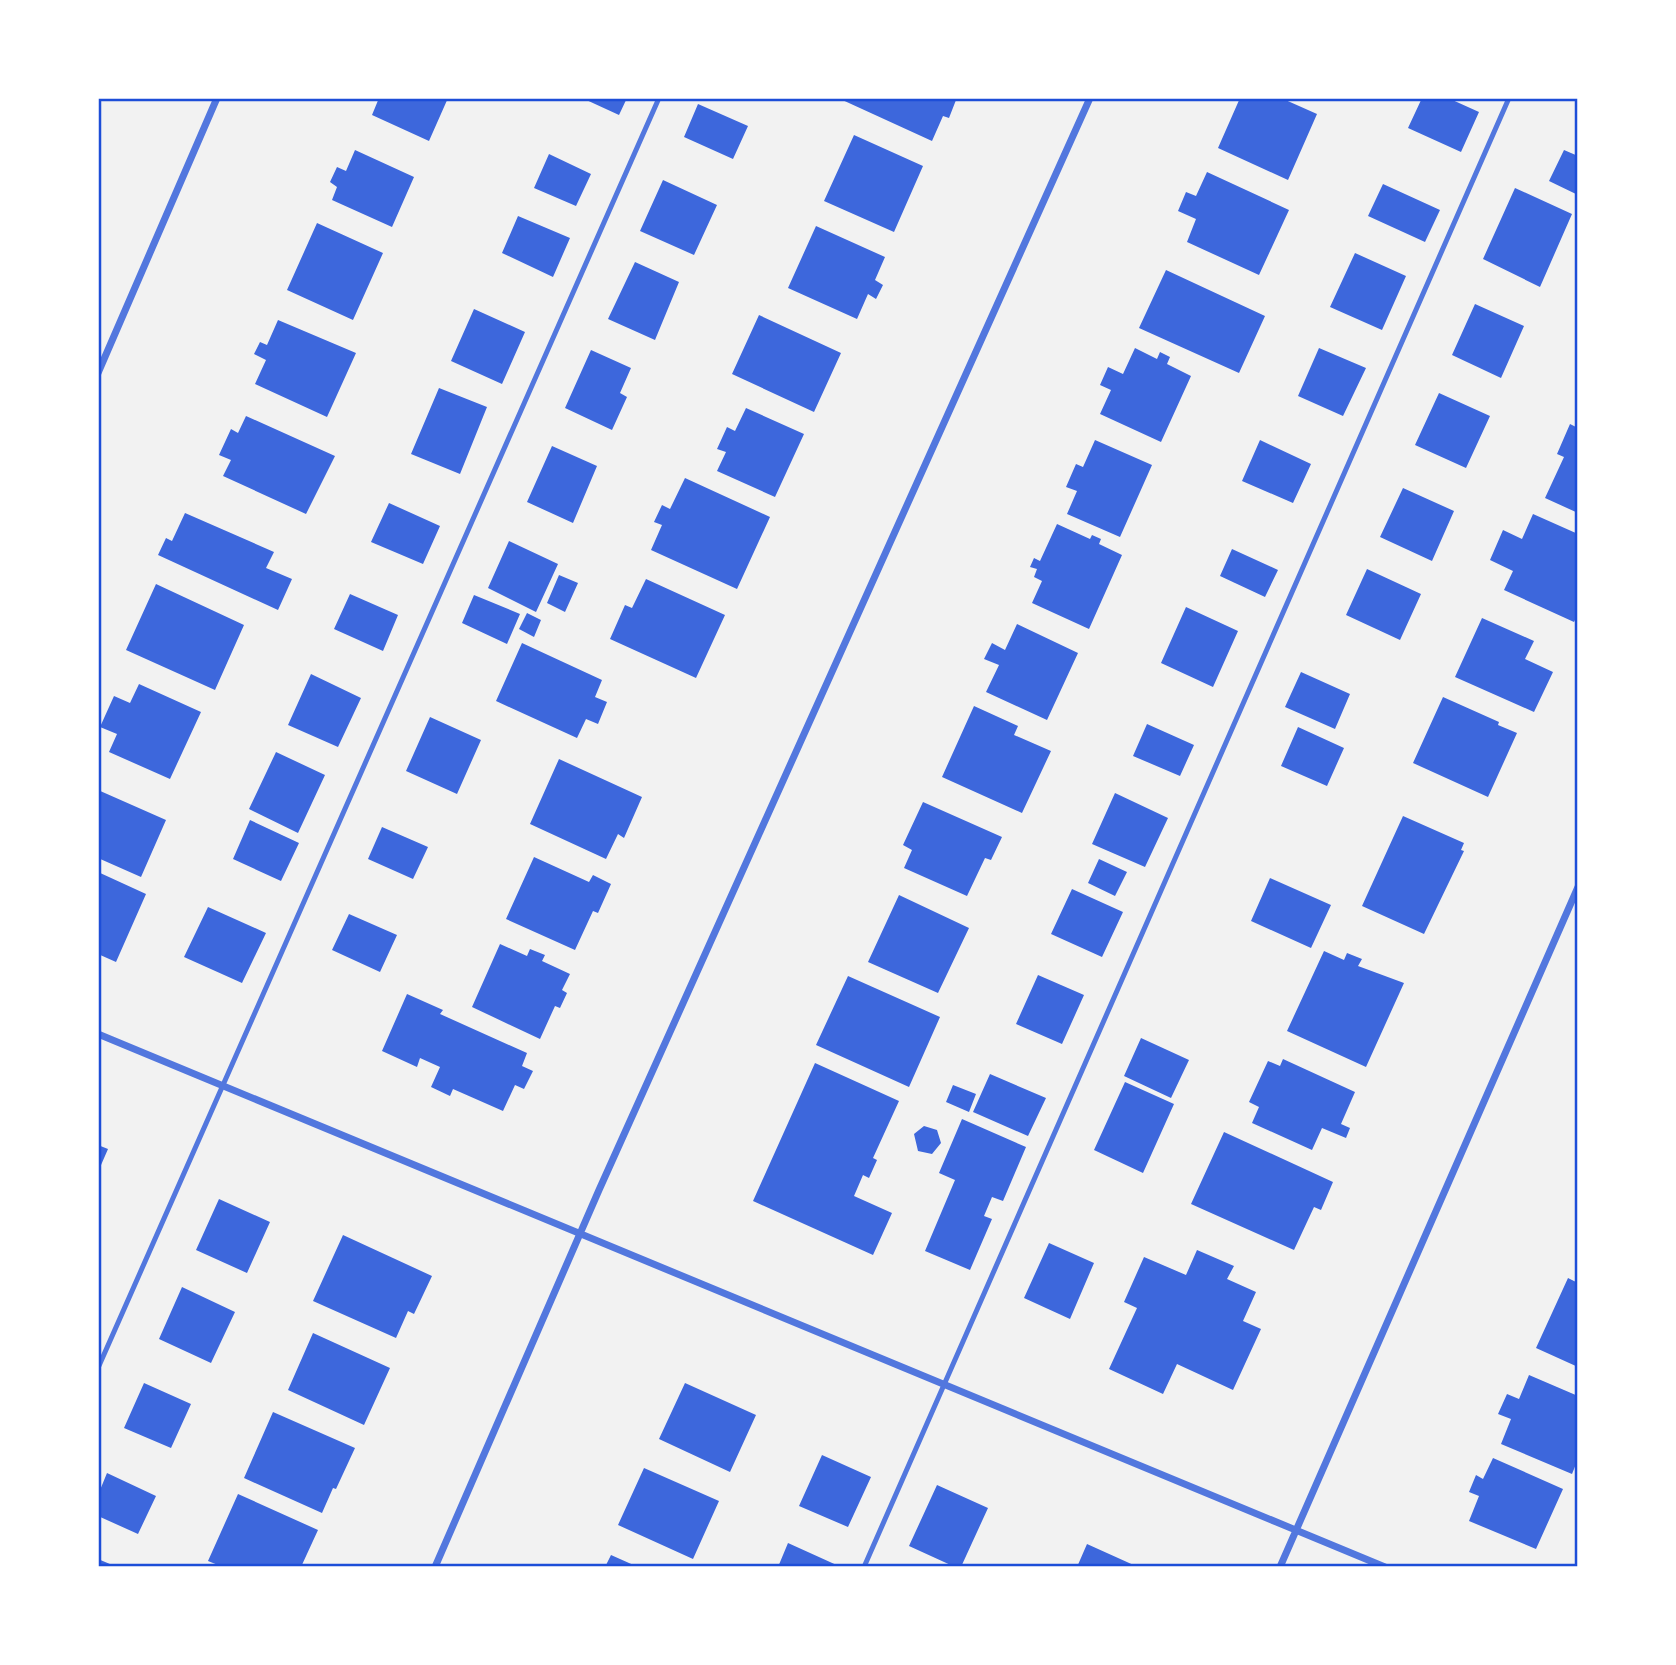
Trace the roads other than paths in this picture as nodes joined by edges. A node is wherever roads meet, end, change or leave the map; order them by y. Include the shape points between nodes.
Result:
1 (217, 98) edge
2 (659, 98) edge
3 (1090, 98) edge
4 (1509, 98) edge
5 (98, 373) edge
6 (1578, 887) edge
7 (98, 1034) edge
8 (223, 1085) junction
9 (581, 1233) junction
10 (98, 1368) edge
11 (945, 1384) junction
12 (1296, 1530) junction
13 (435, 1567) edge
14 (864, 1567) edge
15 (1280, 1567) edge
16 (1385, 1567) edge

1 - 5 street
2 - 8 lane
3 - 9 street
4 - 11 lane
6 - 12 street
7 - 8 street
8 - 9 street
8 - 10 lane
9 - 11 street
9 - 13 street
11 - 12 street
11 - 14 lane
12 - 15 street
12 - 16 street

